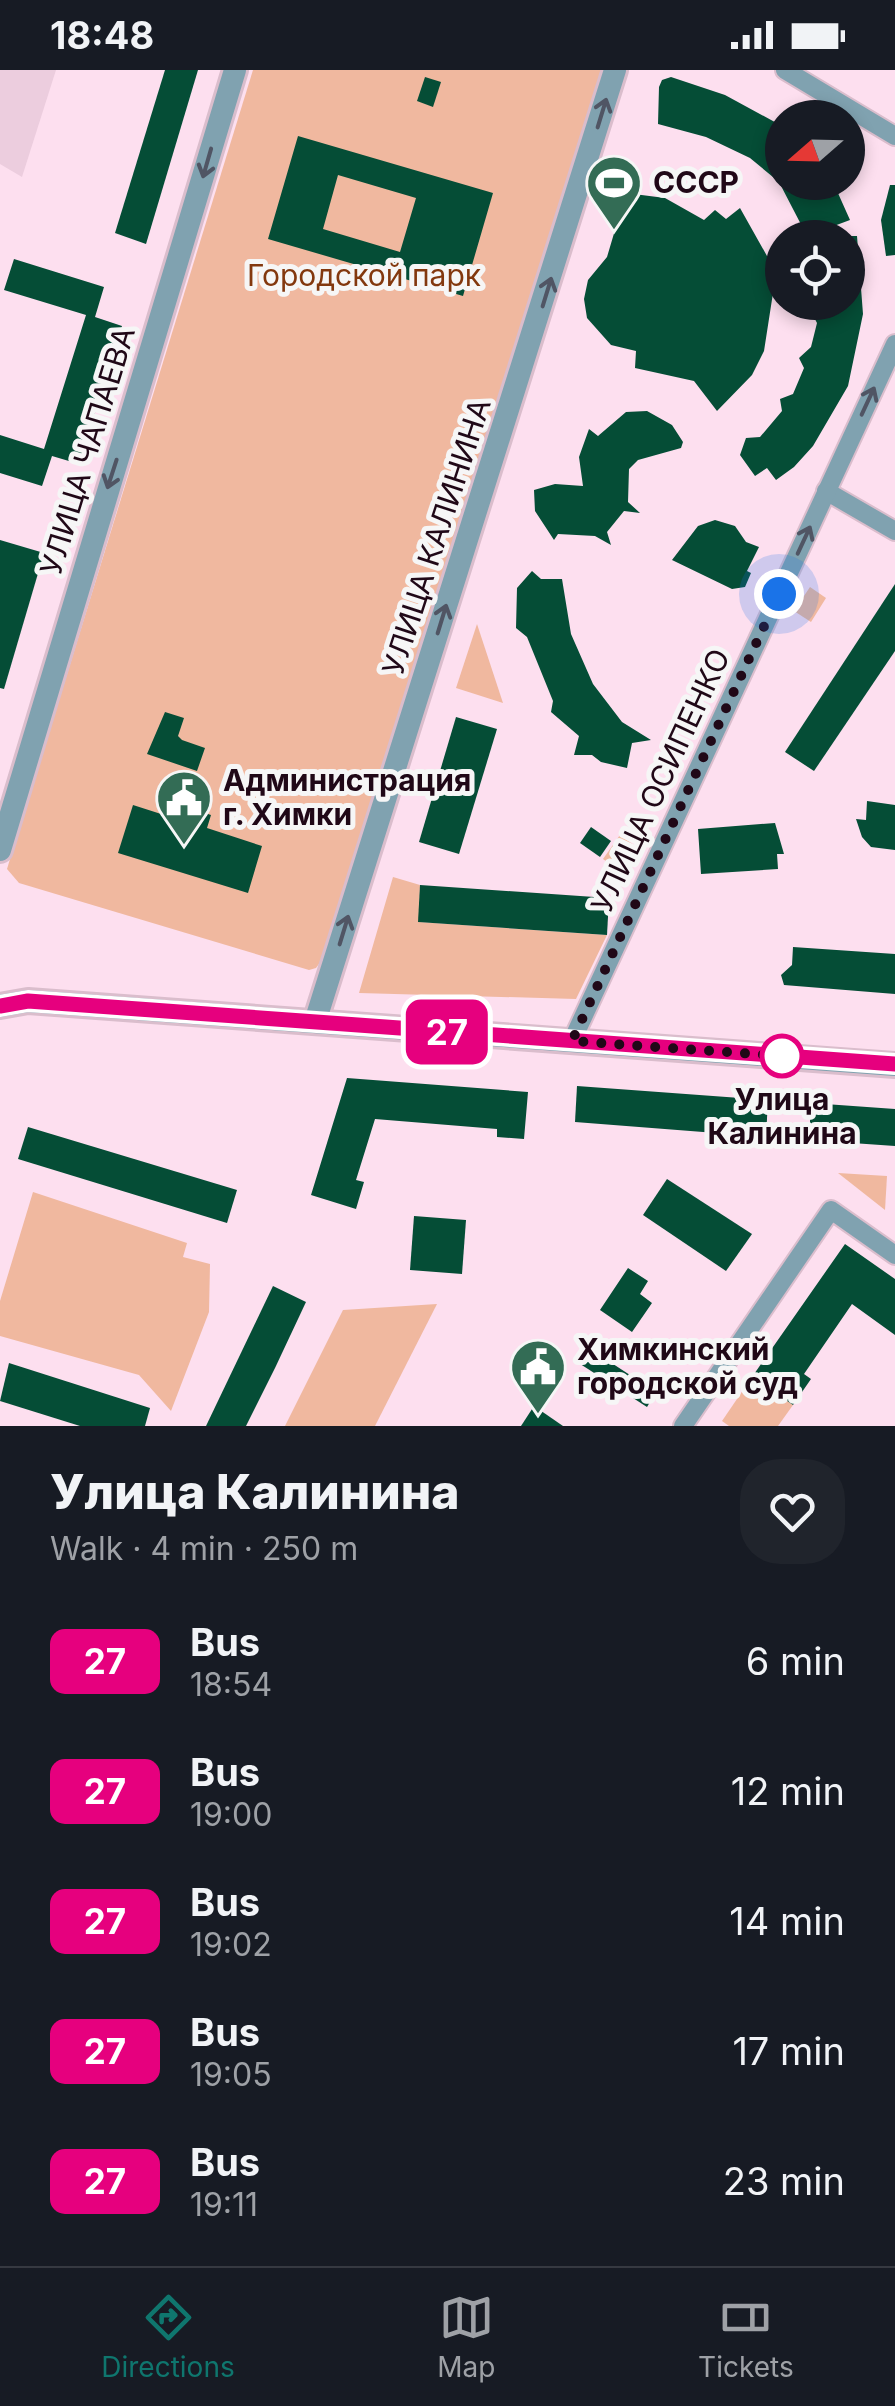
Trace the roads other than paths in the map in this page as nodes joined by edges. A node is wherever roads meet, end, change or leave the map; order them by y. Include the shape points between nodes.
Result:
1 (236, 70) edge
2 (615, 70) edge
3 (786, 70) edge
4 (895, 136) edge
5 (895, 344) edge
6 (826, 491) junction
7 (895, 531) edge
8 (0, 850) edge
9 (0, 1006) edge
10 (305, 1021) junction
11 (572, 1041) junction
12 (895, 1064) edge
13 (895, 1255) edge
14 (683, 1426) edge

1 -> 8 street, УЛИЦА ЧАПАЕВА
10 -> 2 street, УЛИЦА КАЛИНИНА
3 - 4 street
6 -> 5 street, УЛИЦА ОСИПЕНКО
6 - 7 street
11 -> 6 street, УЛИЦА ОСИПЕНКО
9 - 10 street via 28,1001
10 - 11 street
11 - 12 street
13 - 14 street via 831,1210

